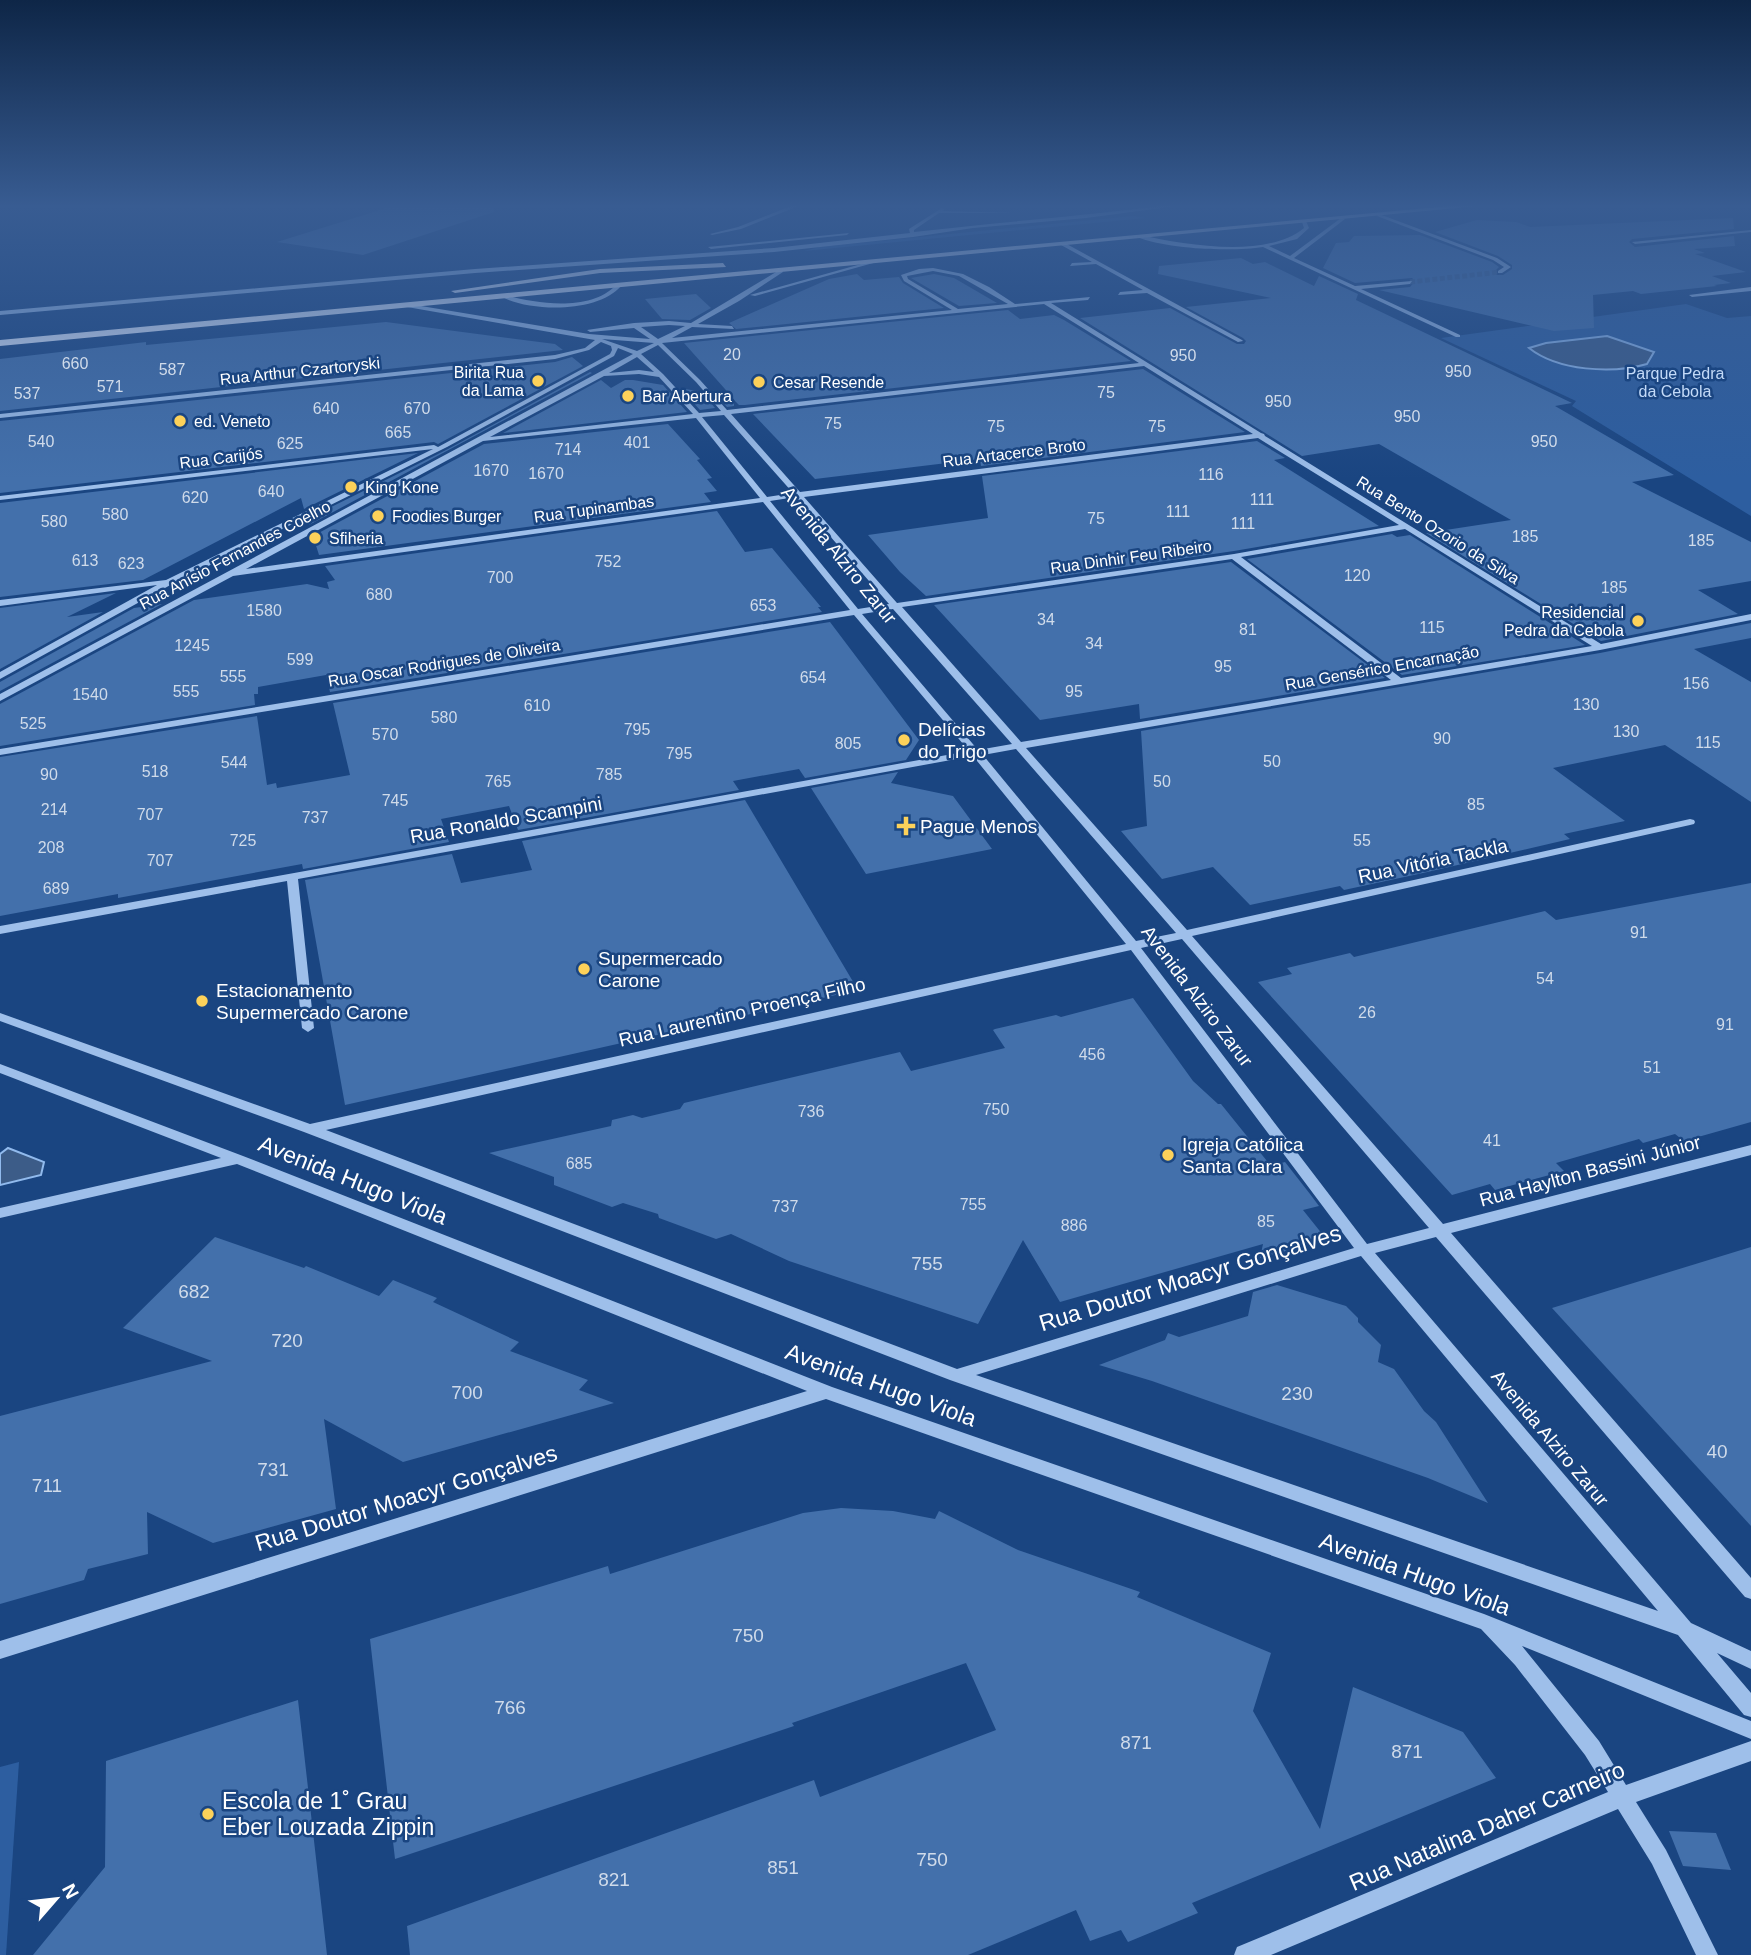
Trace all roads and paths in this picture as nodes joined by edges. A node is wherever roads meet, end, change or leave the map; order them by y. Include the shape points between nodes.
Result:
1 (190, 296) edge
2 (398, 296) edge
3 (513, 296) edge
4 (745, 296) edge
5 (749, 296) edge
6 (933, 296) edge
7 (999, 296) edge
8 (1159, 296) edge
9 (1373, 296) edge
10 (743, 298) junction
11 (1088, 298) dead end
12 (1045, 302) junction
13 (1012, 304) junction
14 (409, 306) junction
15 (956, 310) junction
16 (0, 313) edge
17 (634, 325) junction
18 (691, 325) junction
19 (771, 331) junction
20 (568, 332) junction
21 (0, 333) edge
22 (589, 336) junction
23 (1458, 336) dead end
24 (600, 340) junction
25 (657, 341) junction
26 (1240, 341) dead end
27 (0, 343) edge
28 (614, 344) junction
29 (636, 353) junction
30 (1146, 364) junction
31 (661, 375) junction
32 (599, 376) junction
33 (723, 413) junction
34 (0, 416) edge
35 (698, 416) junction
36 (1262, 435) junction
37 (478, 441) junction
38 (445, 446) junction
39 (367, 484) junction
40 (388, 489) junction
41 (797, 495) junction
42 (0, 498) edge
43 (767, 499) junction
44 (329, 503) junction
45 (352, 509) junction
46 (1404, 527) junction
47 (1234, 556) junction
48 (229, 574) junction
49 (171, 581) junction
50 (0, 603) edge
51 (893, 606) junction
52 (856, 612) junction
53 (1751, 617) edge
54 (1600, 647) junction
55 (0, 676) edge
56 (1399, 681) junction
57 (0, 698) edge
58 (1018, 746) junction
59 (0, 752) edge
60 (976, 753) junction
61 (1690, 822) dead end
62 (292, 877) junction
63 (0, 930) edge
64 (1183, 933) junction
65 (1133, 944) junction
66 (0, 1017) edge
67 (308, 1028) dead end
68 (0, 1068) edge
69 (309, 1129) junction
70 (1751, 1150) edge
71 (238, 1159) junction
72 (0, 1213) edge
73 (1439, 1231) junction
74 (1364, 1251) junction
75 (957, 1375) junction
76 (826, 1392) junction
77 (1751, 1591) edge
78 (1484, 1622) junction
79 (1684, 1629) junction
80 (0, 1650) edge
81 (1751, 1660) edge
82 (1751, 1708) edge
83 (1751, 1730) edge
84 (1751, 1751) edge
85 (1621, 1797) junction
86 (1245, 1955) edge
87 (1707, 1955) edge

1 - 16 street
2 - 21 main road
3 - 14 main road
4 - 10 street, Rua Anísio Fernandes Coelho
5 - 10 street, Rua Anísio Fernandes Coelho
6 - 15 street
7 - 13 street
8 - 26 street
9 - 23 street
10 - 18 street, Rua Anísio Fernandes Coelho
11 - 12 street
12 - 13 street
12 - 30 street, Rua Bento Ozorio da Silva
13 - 15 street
14 - 20 street
14 - 27 main road
15 - 19 street
17 - 18 street
17 - 20 street
17 - 25 street, Avenida Alziro Zarur
18 - 19 street
18 - 25 street, Rua Anísio Fernandes Coelho
19 - 25 street
20 - 22 street
22 - 24 street, Avenida Alziro Zarur
22 - 25 street
24 - 28 street, Avenida Alziro Zarur
24 - 34 street, Rua Arthur Czartoryski via 573,353 533,359
25 - 29 street, Rua Anísio Fernandes Coelho
25 - 33 street, Avenida Alziro Zarur
28 - 29 street, Avenida Alziro Zarur
28 - 38 street, Rua Anísio Fernandes Coelho via 612,355
29 - 31 street, Avenida Alziro Zarur
29 - 32 street, Rua Anísio Fernandes Coelho
30 - 33 street
30 - 36 street, Rua Bento Ozorio da Silva
31 - 32 street via 628,372
31 - 35 street, Avenida Alziro Zarur
32 - 37 street, Rua Anísio Fernandes Coelho
33 - 35 street
33 - 41 street, Avenida Alziro Zarur
35 - 37 street
35 - 43 street, Avenida Alziro Zarur
36 - 41 street, Rua Artacerce Broto
36 - 46 street, Rua Bento Ozorio da Silva
37 - 40 street, Rua Anísio Fernandes Coelho
38 - 39 street, Rua Anísio Fernandes Coelho
38 - 42 street, Rua Carijós
39 - 40 street
39 - 44 street, Rua Anísio Fernandes Coelho
40 - 45 street, Rua Anísio Fernandes Coelho
41 - 43 street, Rua Tupinambas
41 - 51 street, Avenida Alziro Zarur
43 - 48 street, Rua Tupinambas
43 - 52 street, Avenida Alziro Zarur
44 - 45 street
44 - 49 street, Rua Anísio Fernandes Coelho
45 - 48 street, Rua Anísio Fernandes Coelho
46 - 47 street, Rua Dinhir Feu Ribeiro
46 - 54 street, Rua Bento Ozorio da Silva
47 - 51 street, Rua Dinhir Feu Ribeiro
47 - 56 street
48 - 57 street, Rua Anísio Fernandes Coelho
49 - 50 street
49 - 55 street, Rua Anísio Fernandes Coelho
51 - 52 street, Rua Oscar Rodrigues de Oliveira
51 - 58 street, Avenida Alziro Zarur
52 - 59 street, Rua Oscar Rodrigues de Oliveira
52 - 60 street, Avenida Alziro Zarur
53 - 54 street, Rua Gensérico Encarnação
54 - 56 street, Rua Gensérico Encarnação
56 - 58 street, Rua Gensérico Encarnação
58 - 60 street, Rua Ronaldo Scampini
58 - 64 street, Avenida Alziro Zarur
60 - 62 street, Rua Ronaldo Scampini
60 - 65 street, Avenida Alziro Zarur
61 - 64 street, Rua Vitória Tackla
62 - 63 street, Rua Ronaldo Scampini
62 - 67 street
64 - 65 street, Rua Laurentino Proença Filho
64 - 73 street, Avenida Alziro Zarur
65 - 69 street, Rua Laurentino Proença Filho
65 - 74 street, Avenida Alziro Zarur
66 - 69 street, Avenida Hugo Viola
68 - 71 street, Avenida Hugo Viola
69 - 75 street, Avenida Hugo Viola
70 - 73 street, Rua Haylton Bassini Júnior
71 - 72 street
71 - 76 street, Avenida Hugo Viola
73 - 74 street, Rua Doutor Moacyr Gonçalves
73 - 77 street, Avenida Alziro Zarur
74 - 75 street, Rua Doutor Moacyr Gonçalves
74 - 79 street, Avenida Alziro Zarur
75 - 79 street, Avenida Hugo Viola
76 - 78 street, Avenida Hugo Viola
76 - 80 street, Rua Doutor Moacyr Gonçalves
78 - 83 street, Avenida Hugo Viola
78 - 85 street via 1559,1702
79 - 81 street, Avenida Hugo Viola
79 - 82 street, Avenida Alziro Zarur
84 - 85 street, Rua Natalina Daher Carneiro
85 - 86 street, Rua Natalina Daher Carneiro
85 - 87 street via 1658,1857

